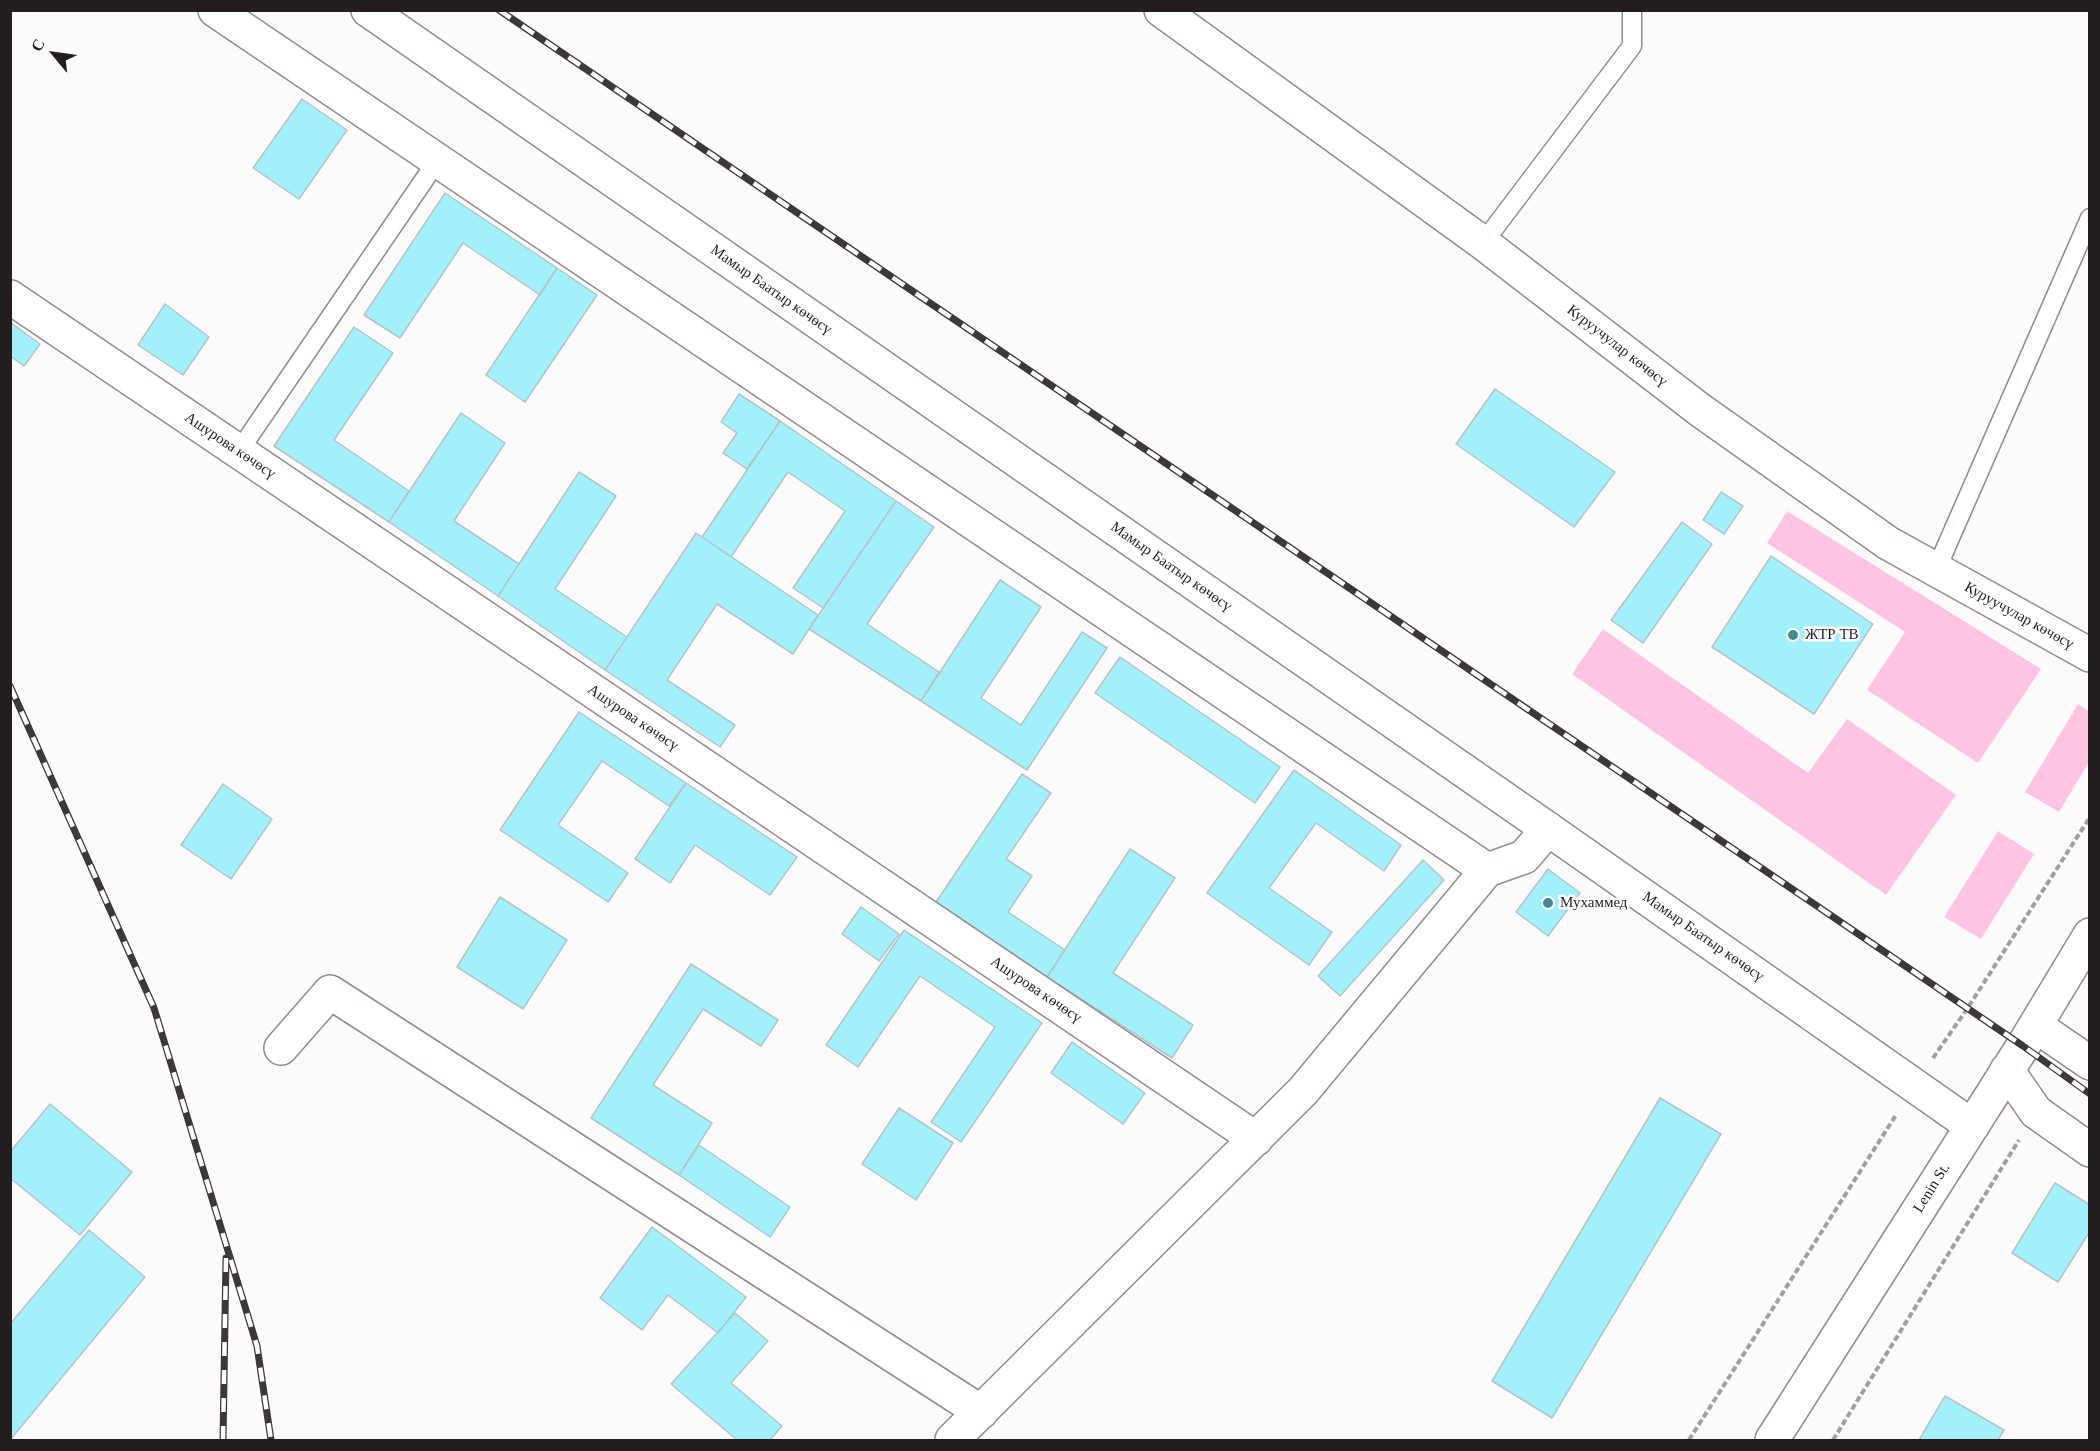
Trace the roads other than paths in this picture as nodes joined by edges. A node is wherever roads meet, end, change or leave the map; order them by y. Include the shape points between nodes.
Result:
1 (215, 10) edge
2 (368, 10) edge
3 (1161, 10) edge
4 (1632, 10) edge
5 (437, 161) junction
6 (2090, 218) edge
7 (1483, 243) junction
8 (10, 297) edge
9 (239, 452) junction
10 (1936, 570) junction
11 (2090, 655) edge
12 (1548, 829) junction
13 (1487, 870) junction
14 (2090, 935) edge
15 (2036, 1026) junction
16 (281, 1048) dead end
17 (2090, 1063) edge
18 (2007, 1070) junction
19 (1972, 1126) junction
20 (1256, 1139) junction
21 (2090, 1150) edge
22 (981, 1412) junction
23 (952, 1440) edge
24 (1772, 1440) edge

1 - 5 main road
2 - 12 main road, Мамыр Баатыр көчөсү
3 - 7 main road, Куруучулар көчөсү
4 - 7 lane via 1632,46
5 - 9 lane
5 - 13 main road
6 - 10 lane
7 - 10 main road, Куруучулар көчөсү via 1700,410 1888,543
8 - 9 main road, Ашурова көчөсү
9 - 20 main road, Ашурова көчөсү
10 - 11 main road, Куруучулар көчөсү
12 - 13 main road via 1524,857
12 - 19 main road, Мамыр Баатыр көчөсү
13 - 20 main road via 1303,1091
14 - 15 main road, Lenin St.
15 - 17 main road
15 - 18 main road, Lenin St.
16 - 22 main road via 330,992
18 - 19 main road, Lenin St.
18 - 21 main road via 2036,1112
19 - 24 main road, Lenin St.
20 - 22 main road
22 - 23 main road

